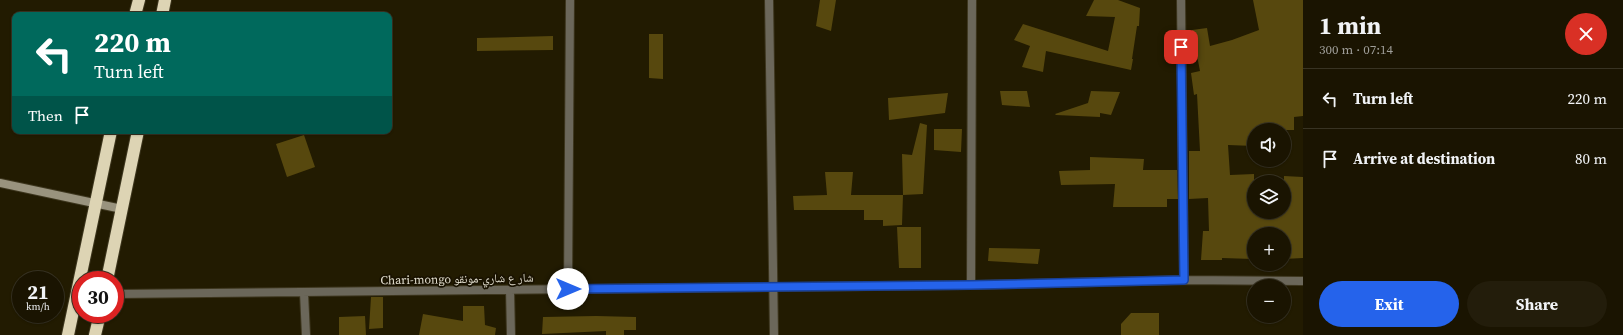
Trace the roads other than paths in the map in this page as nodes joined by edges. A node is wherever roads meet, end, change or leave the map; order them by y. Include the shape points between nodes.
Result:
1 (139, 0) edge
2 (165, 0) edge
3 (570, 0) edge
4 (769, 0) edge
5 (972, 0) edge
6 (1181, 0) edge
7 (137, 12) edge
8 (163, 12) edge
9 (110, 134) edge
10 (137, 134) edge
11 (0, 182) edge
12 (96, 203) junction
13 (122, 209) junction
14 (109, 271) edge
15 (1184, 280) junction
16 (1303, 281) edge
17 (971, 285) junction
18 (773, 287) junction
19 (568, 289) junction
20 (510, 290) junction
21 (304, 292) junction
22 (124, 294) edge
23 (98, 323) edge
24 (68, 335) edge
25 (95, 335) edge
26 (306, 335) edge
27 (511, 335) edge
28 (774, 335) edge

1 - 7 highway
2 - 8 highway
3 - 19 street
4 - 18 street
5 - 17 street
6 - 15 street
9 - 12 highway
10 - 13 highway
11 - 12 street
12 - 13 street
12 - 24 highway
13 - 14 highway
15 - 16 street, Chari-mongo شار ع شاري-مونقو
15 - 17 street, Chari-mongo شار ع شاري-مونقو
17 - 18 street, Chari-mongo شار ع شاري-مونقو
18 - 19 street, Chari-mongo شار ع شاري-مونقو
18 - 28 street
19 - 20 street, Chari-mongo شار ع شاري-مونقو
20 - 21 street, Chari-mongo شار ع شاري-مونقو
20 - 27 street
21 - 22 street, Chari-mongo شار ع شاري-مونقو
21 - 26 street
23 - 25 highway

